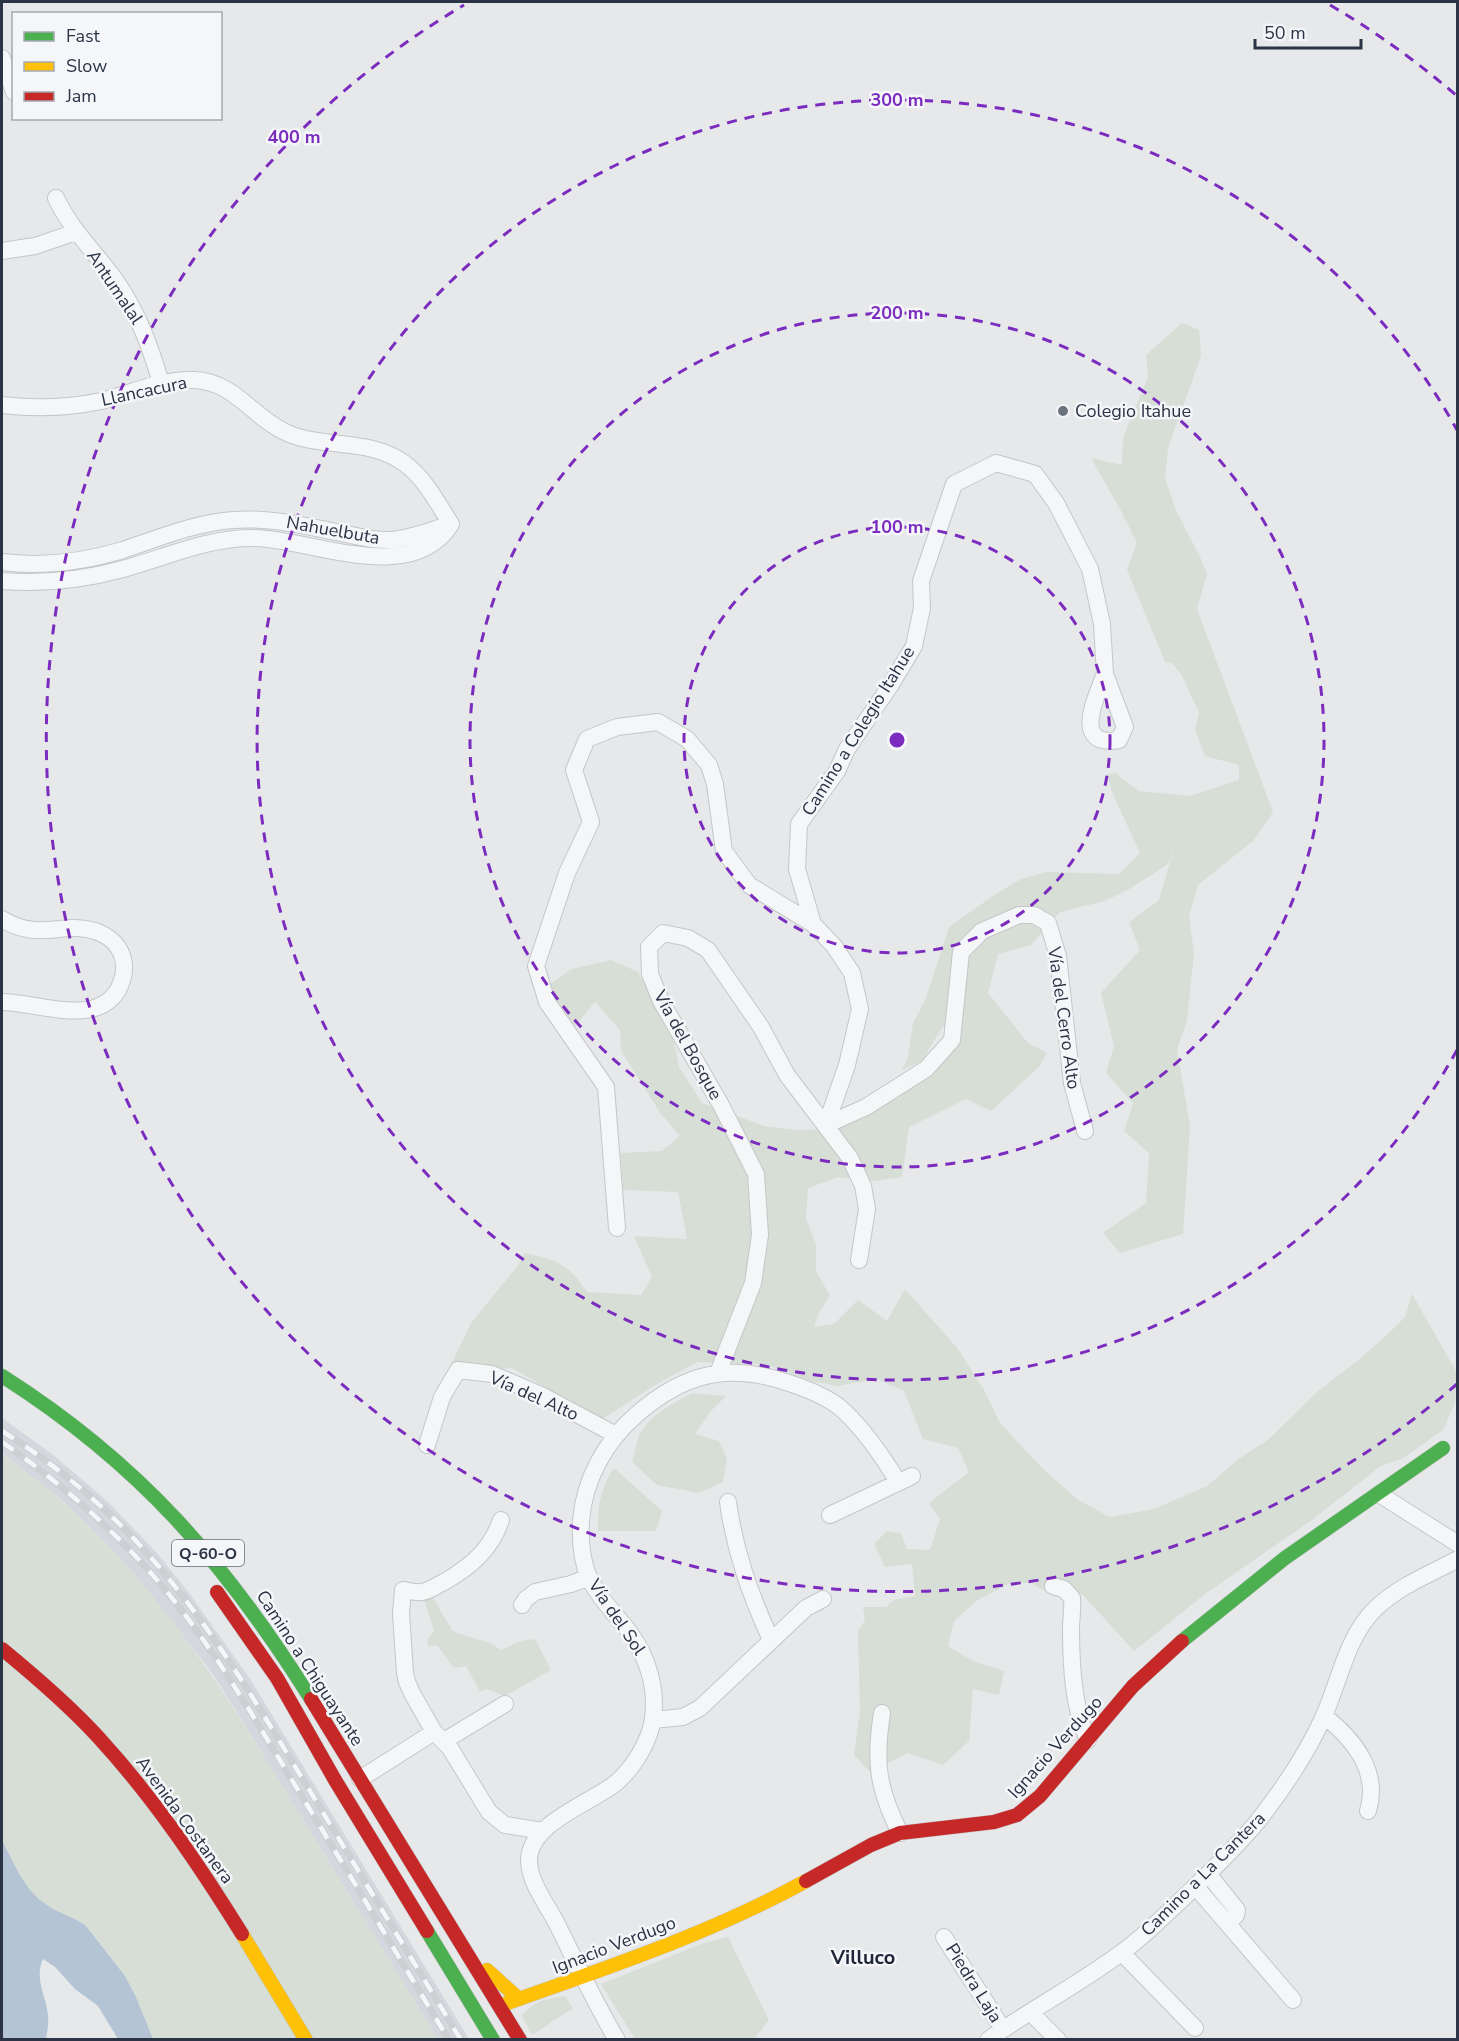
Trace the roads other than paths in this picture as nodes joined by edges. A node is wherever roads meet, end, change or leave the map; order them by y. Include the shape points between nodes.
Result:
1 (2, 58) edge
2 (9, 90) edge
3 (56, 198) dead end
4 (76, 232) junction
5 (2, 251) edge
6 (160, 383) junction
7 (2, 405) edge
8 (452, 524) junction
9 (2, 562) edge
10 (2, 581) edge
11 (1105, 674) dead end
12 (2, 919) edge
13 (813, 924) junction
14 (2, 1002) edge
15 (826, 1125) junction
16 (1085, 1131) dead end
17 (617, 1228) dead end
18 (859, 1260) dead end
19 (718, 1372) junction
20 (2, 1376) edge
21 (616, 1435) junction
22 (427, 1445) dead end
23 (1443, 1448) dead end
24 (1379, 1494) junction
25 (728, 1502) dead end
26 (830, 1515) dead end
27 (501, 1520) dead end
28 (1458, 1544) edge
29 (1458, 1559) edge
30 (589, 1577) junction
31 (207, 1578) dead end
32 (1053, 1586) dead end
33 (823, 1599) dead end
34 (522, 1605) dead end
35 (771, 1640) junction
36 (2, 1649) edge
37 (505, 1704) dead end
38 (882, 1713) dead end
39 (1324, 1716) junction
40 (653, 1720) junction
41 (439, 1736) junction
42 (1088, 1740) junction
43 (360, 1779) junction
44 (1368, 1811) dead end
45 (543, 1831) junction
46 (900, 1833) junction
47 (1202, 1880) junction
48 (944, 1937) dead end
49 (459, 1939) junction
50 (1122, 1953) junction
51 (582, 1978) junction
52 (468, 1999) junction
53 (519, 1999) junction
54 (1293, 2000) dead end
55 (500, 2006) junction
56 (1031, 2013) junction
57 (1195, 2028) dead end
58 (1003, 2029) junction
59 (306, 2040) edge
60 (494, 2040) edge
61 (519, 2040) edge
62 (617, 2040) edge
63 (988, 2040) edge
64 (1058, 2040) edge

1 - 2 street
3 - 4 street, Antumalal
4 - 5 street via 35,246
4 - 6 street, Antumalal via 137,314
6 - 7 street, Llancacura via 76,405
6 - 8 street, Llancacura via 209,382 232,392 287,433 387,453 418,475
8 - 9 street, Nahuelbuta via 390,540 267,520 233,520 194,526 87,559 49,564
8 - 10 street, Nahuelbuta via 429,545 399,555 352,554 282,540 242,538 200,545 95,576 43,582
11 - 13 street, Camino a Colegio Itahue via 1102,624 1090,569 1056,503 1035,474 996,463 954,484 921,581 922,608 914,646 847,749 837,771 799,824 797,869
12 - 14 street via 33,931 79,929 101,934 120,951 124,973 115,994 94,1009 78,1011
13 - 15 street via 852,973 860,1009 847,1065
13 - 17 street via 749,885 724,851 709,765 687,739 658,722 617,727 587,740 574,770 591,822 567,873 536,966 547,1002 606,1086
15 - 16 street, Vía del Cerro Alto via 866,1107 926,1069 952,1040 961,952 982,931 1018,915 1034,915 1048,923 1058,956 1072,1083
15 - 18 street via 850,1158 863,1186 867,1209
15 - 19 street, Vía del Bosque via 787,1075 761,1027 708,950 688,938 663,933 649,946 650,974 756,1174 760,1234 753,1283
19 - 21 street, Vía del Sol via 662,1396
19 - 26 street, Vía del Sol via 778,1378 838,1406 887,1464 905,1479
20 - 43 main road, Camino a Chiguayante / Q-60-O via 98,1444 184,1526 271,1637
21 - 22 street, Vía del Alto via 502,1378 458,1370 441,1397
21 - 30 street, Vía del Sol via 601,1457 584,1506 582,1551
23 - 24 main road, Ignacio Verdugo
24 - 28 street
24 - 42 main road, Ignacio Verdugo via 1285,1558 1184,1639 1133,1686
25 - 35 street via 741,1568
27 - 41 street via 491,1542 476,1560 426,1592 403,1590 407,1682
29 - 39 street, Camino a La Cantera via 1399,1590 1371,1614 1350,1647
30 - 34 street via 536,1592
30 - 40 street, Vía del Sol via 644,1656 652,1682
31 - 52 main road, Camino a Chiguayante / Q-60-O via 278,1678
32 - 42 street via 1064,1588 1072,1598 1073,1671
33 - 35 street via 806,1608
35 - 40 street via 700,1708 683,1717
36 - 59 main road, Avenida Costanera via 85,1723 148,1796 214,1890
37 - 41 street
38 - 46 street via 879,1781
39 - 44 street via 1352,1743 1367,1768 1372,1793
39 - 47 street, Camino a La Cantera via 1274,1801
40 - 45 street, Vía del Sol via 637,1757 618,1781
41 - 43 street
41 - 45 street via 496,1820 514,1828
42 - 46 main road, Ignacio Verdugo via 1040,1796 1017,1815 994,1822
43 - 49 main road, Camino a Chiguayante / Q-60-O
45 - 51 street, Vía del Sol via 532,1847 530,1868
46 - 51 main road, Ignacio Verdugo via 769,1901
47 - 50 street, Camino a La Cantera
47 - 54 street via 1237,1910 1228,1924
48 - 58 street, Piedra Laja
49 - 53 main road
49 - 55 main road, Camino a Chiguayante / Q-60-O
50 - 56 street, Camino a La Cantera
50 - 57 street
51 - 53 main road, Ignacio Verdugo
51 - 62 street, Vía del Sol
52 - 55 main road via 482,2007
52 - 60 main road, Camino a Chiguayante / Q-60-O
53 - 55 main road, Ignacio Verdugo
55 - 60 main road via 493,2018
55 - 61 main road, Camino a Chiguayante / Q-60-O
56 - 58 street, Camino a La Cantera
56 - 64 street
58 - 63 street, Camino a La Cantera

